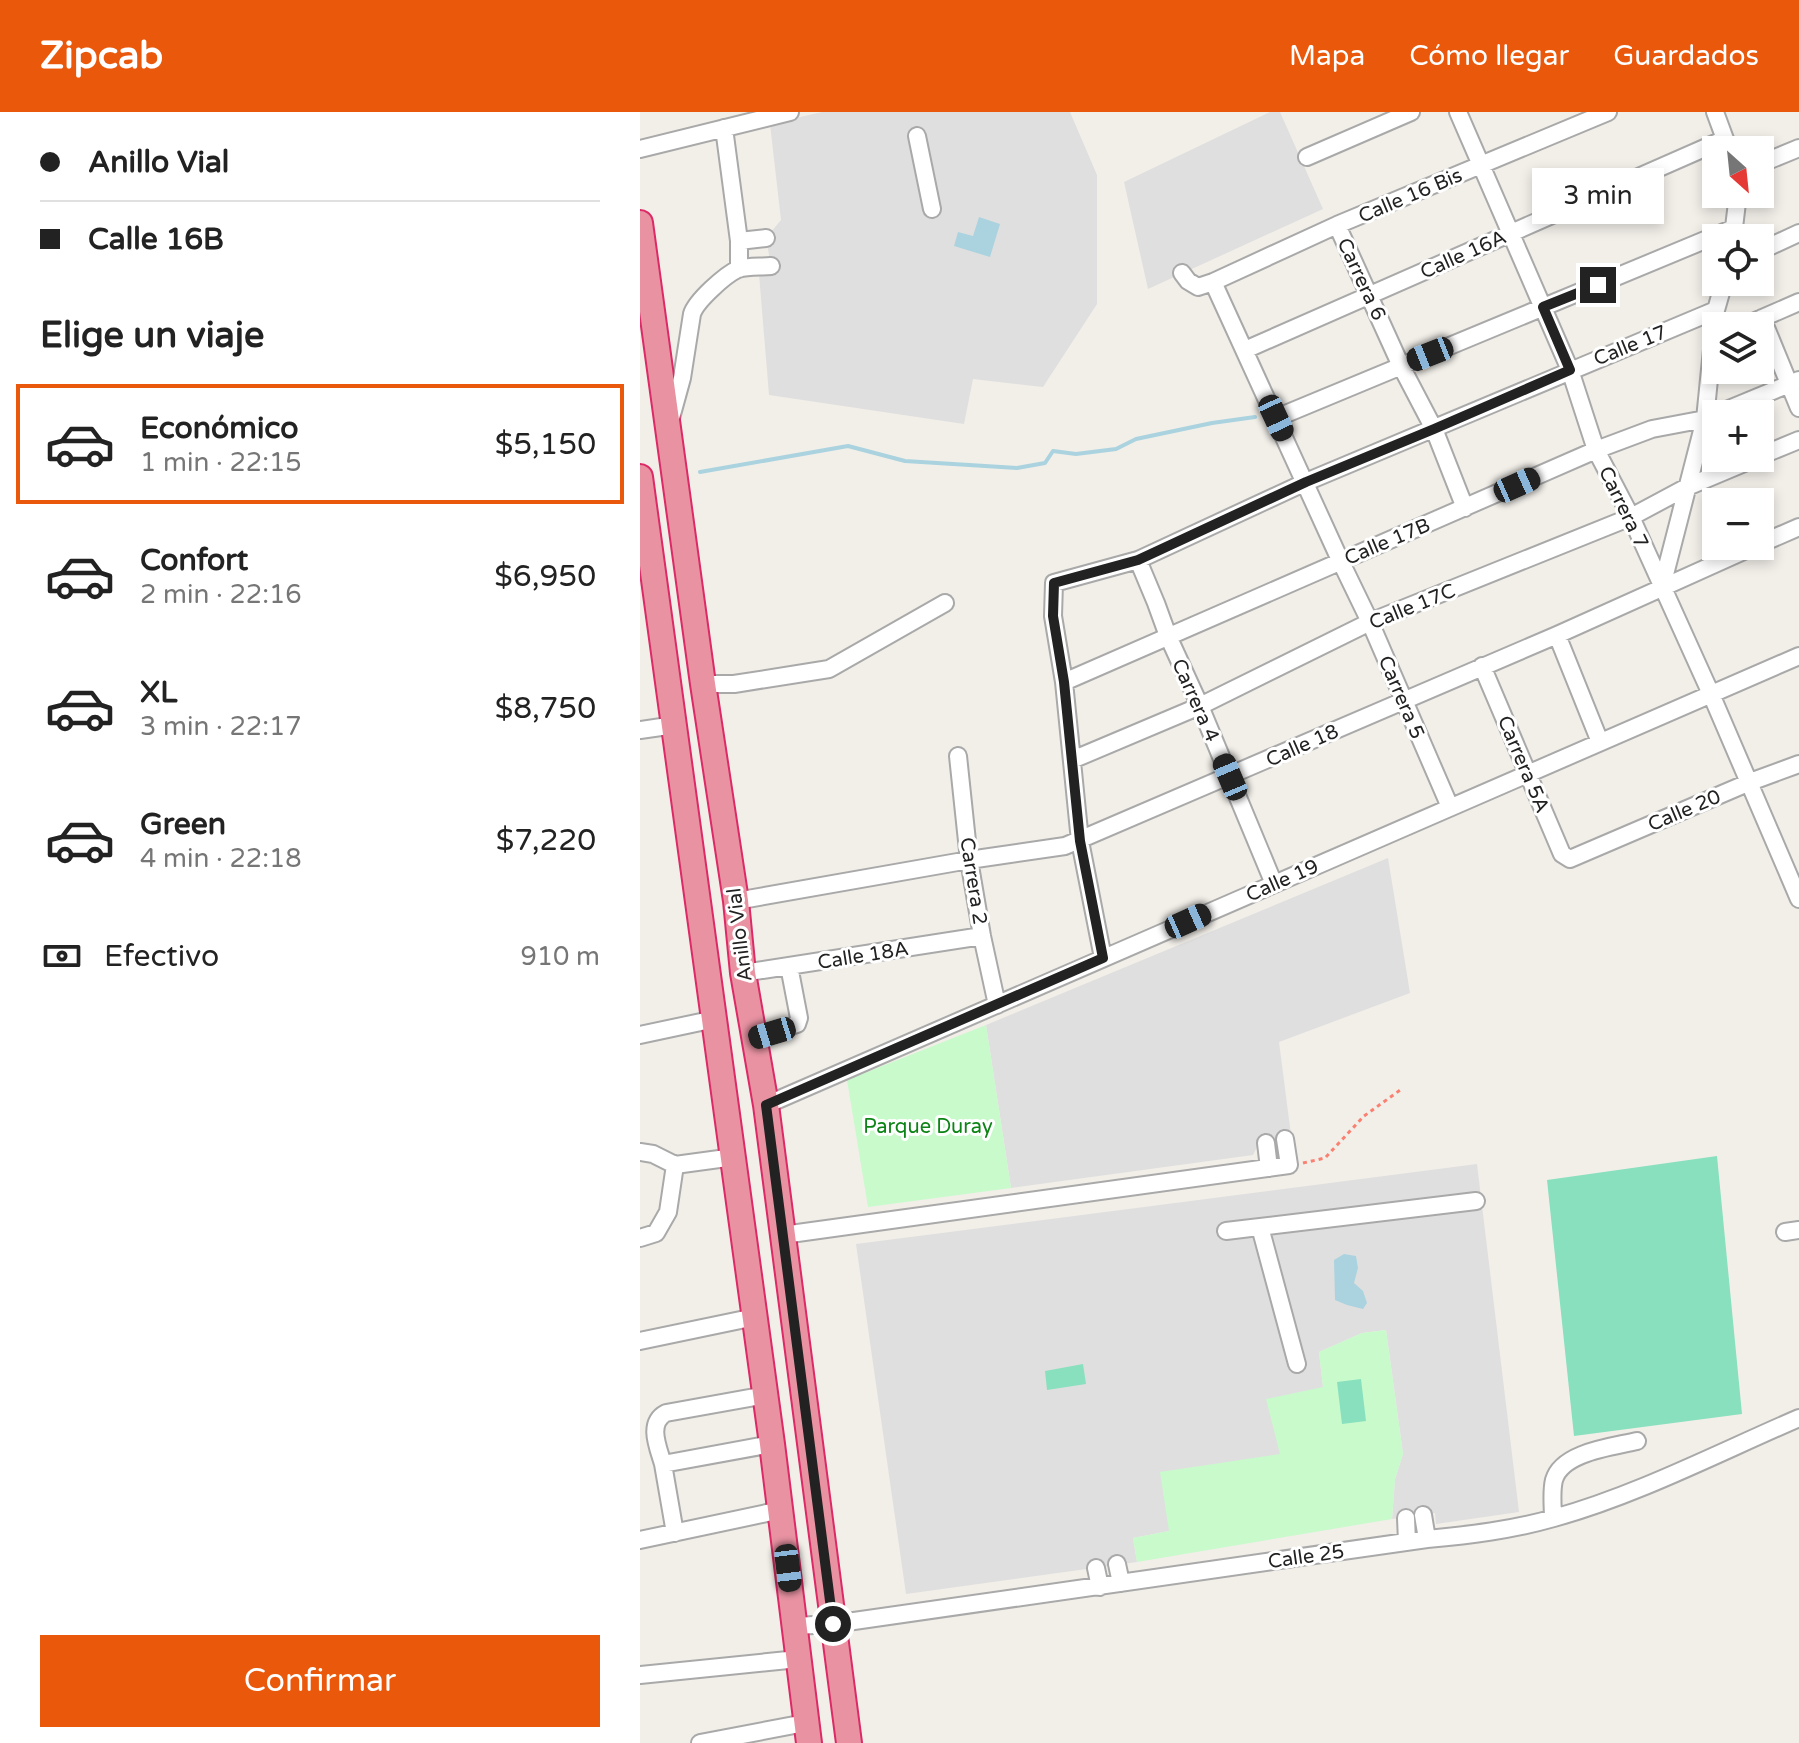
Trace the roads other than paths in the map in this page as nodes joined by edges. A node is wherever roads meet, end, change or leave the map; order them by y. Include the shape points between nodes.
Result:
1 (790, 112) edge
2 (1411, 112) edge
3 (1458, 112) edge
4 (1608, 112) edge
5 (1715, 112) edge
6 (724, 128) junction
7 (917, 136) dead end
8 (1724, 136) edge
9 (1799, 148) edge
10 (640, 149) edge
11 (1702, 154) edge
12 (1307, 157) dead end
13 (1774, 158) edge
14 (1481, 165) junction
15 (932, 209) dead end
16 (640, 223) edge
17 (1337, 225) junction
18 (1511, 233) junction
19 (1799, 233) edge
20 (766, 238) dead end
21 (739, 241) junction
22 (1702, 245) edge
23 (1774, 245) edge
24 (771, 266) dead end
25 (739, 269) junction
26 (1182, 273) dead end
27 (1213, 282) junction
28 (1369, 295) junction
29 (1720, 296) edge
30 (1799, 302) edge
31 (1543, 307) junction
32 (1716, 310) joint
33 (1774, 313) edge
34 (1774, 342) edge
35 (1245, 350) junction
36 (1401, 366) junction
37 (1570, 370) junction
38 (1794, 383) edge
39 (1752, 400) edge
40 (1799, 408) edge
41 (1276, 418) junction
42 (1702, 418) edge
43 (669, 427) junction
44 (1434, 429) junction
45 (1799, 440) edge
46 (1702, 446) edge
47 (1596, 450) junction
48 (1774, 450) edge
49 (1722, 472) edge
50 (640, 477) edge
51 (1306, 482) junction
52 (1687, 487) junction
53 (1465, 508) junction
54 (1631, 517) junction
55 (1799, 527) edge
56 (1774, 538) edge
57 (1138, 560) junction
58 (1340, 560) junction
59 (1723, 560) edge
60 (1662, 586) junction
61 (945, 603) dead end
62 (1370, 622) junction
63 (1557, 635) junction
64 (1168, 636) junction
65 (1799, 656) edge
66 (1482, 666) junction
67 (1064, 682) junction
68 (703, 684) junction
69 (1711, 694) junction
70 (1403, 700) junction
71 (1200, 706) junction
72 (675, 725) junction
73 (640, 730) edge
74 (1600, 742) junction
75 (958, 756) dead end
76 (1072, 760) junction
77 (1799, 764) edge
78 (1528, 773) junction
79 (1230, 777) junction
80 (1750, 782) junction
81 (1450, 807) junction
82 (1080, 841) junction
83 (1570, 859) joint
84 (969, 860) junction
85 (1274, 884) junction
86 (1798, 895) edge
87 (736, 901) junction
88 (982, 936) junction
89 (1103, 958) junction
90 (789, 966) junction
91 (743, 973) junction
92 (997, 1005) junction
93 (715, 1019) junction
94 (642, 1030) edge
95 (754, 1038) junction
96 (766, 1105) junction
97 (1285, 1139) dead end
98 (1266, 1143) dead end
99 (640, 1152) edge
100 (734, 1157) junction
101 (675, 1165) junction
102 (1269, 1168) junction
103 (1476, 1201) dead end
104 (1260, 1227) junction
105 (1226, 1231) dead end
106 (783, 1235) junction
107 (640, 1238) edge
108 (755, 1317) junction
109 (640, 1341) edge
110 (1297, 1364) dead end
111 (766, 1395) junction
112 (1799, 1418) edge
113 (1637, 1441) dead end
114 (772, 1444) junction
115 (663, 1464) junction
116 (781, 1510) junction
117 (1423, 1515) dead end
118 (1406, 1518) dead end
119 (1553, 1518) junction
120 (675, 1533) junction
121 (1427, 1539) junction
122 (640, 1540) edge
123 (1407, 1542) junction
124 (1117, 1564) dead end
125 (1096, 1568) dead end
126 (1121, 1583) junction
127 (1100, 1587) junction
128 (833, 1624) junction
129 (795, 1626) junction
130 (798, 1659) junction
131 (640, 1675) edge
132 (807, 1733) edge
133 (700, 1743) edge
134 (849, 1743) edge

1 - 6 street
2 - 12 street
3 - 14 street, Carrera 7
4 - 14 street, Calle 16 Bis
5 - 8 street
6 - 10 street
6 - 21 street
7 - 15 street
9 - 13 street
11 - 18 street, Calle 16A
14 - 17 street, Calle 16 Bis
14 - 18 street, Carrera 7
16 - 43 highway, Anillo Vial
17 - 27 street, Calle 16 Bis
17 - 28 street, Carrera 6
18 - 28 street, Calle 16A
18 - 31 street, Carrera 7
19 - 23 street
20 - 21 street
21 - 25 street
22 - 31 street
24 - 25 street
25 - 43 street via 695,305
26 - 27 street via 1198,287
27 - 35 street, Carrera 5
28 - 35 street, Calle 16A
28 - 36 street, Carrera 6
29 - 32 street
30 - 33 street
31 - 36 street
31 - 37 street, Carrera 7
32 - 37 street, Calle 17
34 - 38 street
35 - 41 street, Carrera 5
36 - 41 street
36 - 44 street, Carrera 6
37 - 44 street, Calle 17
37 - 47 street, Carrera 7
38 - 39 street, Calle 17B
38 - 40 street
41 - 51 street, Carrera 5
42 - 47 street, Calle 17B via 1652,429
43 - 68 highway, Anillo Vial
44 - 51 street, Calle 17
44 - 53 street, Carrera 6
45 - 48 street, Calle 17C
46 - 52 street
47 - 53 street, Calle 17B
47 - 54 street, Carrera 7
49 - 52 street, Calle 17C
50 - 72 highway, Anillo Vial
51 - 57 street, Calle 17
51 - 58 street, Carrera 5
52 - 54 street, Calle 17C
52 - 60 street
53 - 58 street, Calle 17B
54 - 60 street, Carrera 7
54 - 62 street, Calle 17C
55 - 56 street, Calle 18
57 - 64 street, Carrera 4
57 - 67 street, Calle 17 via 1052,586
58 - 62 street, Carrera 5
58 - 64 street, Calle 17B
59 - 60 street, Calle 18
60 - 63 street, Calle 18
60 - 69 street, Carrera 7
61 - 68 street via 829,669
62 - 70 street, Carrera 5
62 - 71 street, Calle 17C
63 - 66 street, Calle 18
63 - 74 street
64 - 67 street, Calle 17B
64 - 71 street, Carrera 4
65 - 69 street, Calle 19
66 - 70 street, Calle 18
66 - 78 street, Carrera 5A
67 - 76 street
68 - 87 highway, Anillo Vial
69 - 74 street, Calle 19
69 - 80 street, Carrera 7
70 - 79 street, Calle 18
70 - 81 street, Carrera 5
71 - 76 street, Calle 17C
71 - 79 street, Carrera 4
72 - 73 street
72 - 93 highway, Anillo Vial
74 - 78 street, Calle 19
75 - 84 street, Carrera 2
76 - 82 street
77 - 80 street, Calle 20
78 - 81 street, Calle 19
78 - 83 street, Carrera 5A via 1562,854
79 - 82 street, Calle 18
79 - 85 street, Carrera 4
80 - 83 street, Calle 20
80 - 86 street, Carrera 7
81 - 85 street, Calle 19
82 - 84 street, Calle 18
82 - 89 street
84 - 87 street, Calle 18
84 - 88 street, Carrera 2
85 - 89 street, Calle 19
87 - 91 highway, Anillo Vial
88 - 90 street, Calle 18A
88 - 92 street, Carrera 2
89 - 92 street, Calle 19
90 - 91 street, Calle 18A
90 - 95 street via 797,1024
91 - 95 highway, Anillo Vial
92 - 96 street, Calle 19
93 - 94 street
93 - 100 highway, Anillo Vial
95 - 96 highway, Anillo Vial
96 - 106 highway, Anillo Vial
97 - 102 street via 1289,1165
98 - 102 street
99 - 101 street
100 - 101 street
100 - 108 highway, Anillo Vial
101 - 107 street via 668,1212 656,1233
102 - 106 street via 1096,1184
103 - 104 street
104 - 105 street
104 - 110 street
106 - 128 highway, Anillo Vial
108 - 109 street
108 - 111 highway, Anillo Vial
111 - 114 highway, Anillo Vial
111 - 115 street via 658,1417 655,1435
112 - 119 street, Calle 25 via 1626,1493
113 - 119 street via 1582,1455 1559,1469
114 - 115 street
114 - 116 highway, Anillo Vial
115 - 120 street
116 - 120 street
116 - 129 highway, Anillo Vial
117 - 121 street
118 - 123 street
119 - 121 street, Calle 25 via 1497,1532
120 - 122 street
121 - 123 street, Calle 25
123 - 126 street, Calle 25
124 - 126 street
125 - 127 street
126 - 127 street, Calle 25
127 - 128 street, Calle 25
128 - 129 street, Calle 25
128 - 134 highway, Anillo Vial
129 - 130 highway, Anillo Vial
130 - 131 street
130 - 132 highway, Anillo Vial
132 - 133 street

